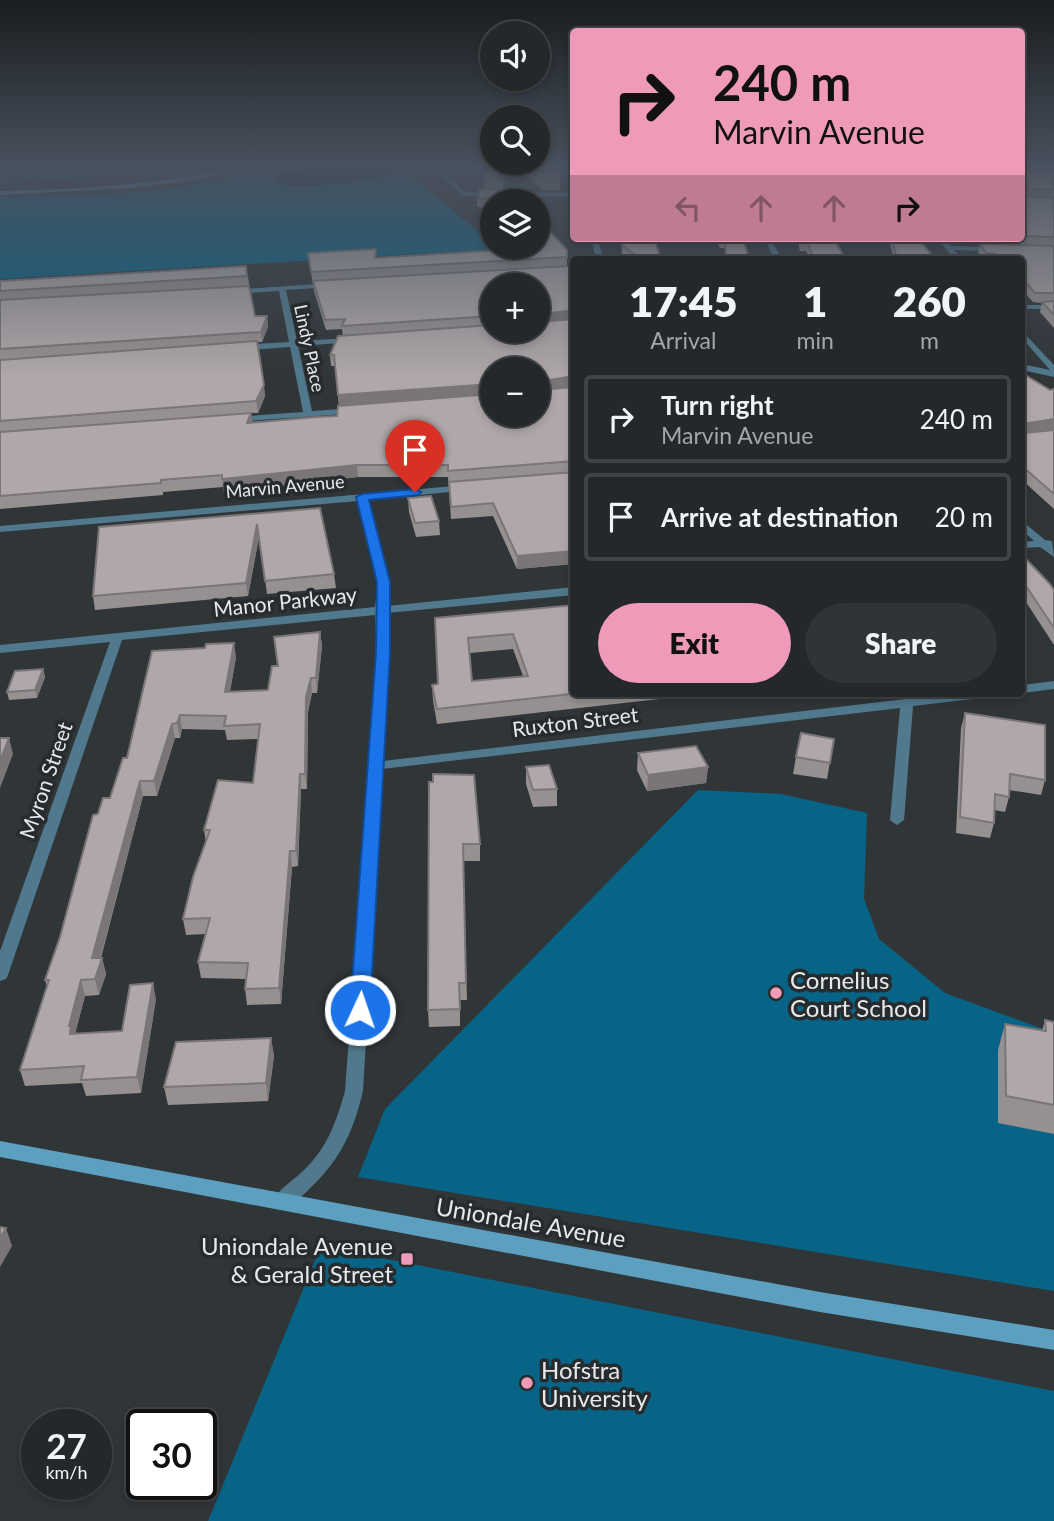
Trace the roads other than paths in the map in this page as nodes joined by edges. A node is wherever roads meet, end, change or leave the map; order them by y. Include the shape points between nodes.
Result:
1 (944, 242) edge
2 (949, 248) junction
3 (1001, 249) edge
4 (956, 256) edge
5 (336, 285) edge
6 (282, 289) junction
7 (228, 292) edge
8 (1025, 307) edge
9 (1054, 307) edge
10 (1025, 337) edge
11 (360, 340) edge
12 (294, 345) junction
13 (227, 349) edge
14 (1025, 367) edge
15 (1054, 372) edge
16 (360, 410) edge
17 (308, 414) junction
18 (228, 421) edge
19 (481, 486) edge
20 (362, 497) junction
21 (1025, 526) edge
22 (0, 529) edge
23 (1048, 542) edge
24 (1025, 545) edge
25 (1054, 554) edge
26 (570, 591) edge
27 (381, 611) junction
28 (117, 638) junction
29 (0, 649) edge
30 (1054, 685) edge
31 (1025, 689) edge
32 (956, 697) edge
33 (907, 703) junction
34 (375, 766) junction
35 (897, 820) dead end
36 (0, 975) edge
37 (0, 1149) edge
38 (282, 1202) junction
39 (1054, 1340) edge

1 - 2 street
2 - 3 street
2 - 4 street
5 - 6 street
6 - 7 street
6 - 12 street, Lindy Place
8 - 9 street
10 - 15 street
11 - 12 street
12 - 13 street
12 - 17 street, Lindy Place
14 - 15 street
16 - 17 street
17 - 18 street
19 - 20 street, Marvin Avenue
20 - 22 street, Marvin Avenue
20 - 27 street via 384,582
21 - 23 street
23 - 24 street
23 - 25 street
26 - 27 street, Manor Parkway
27 - 28 street, Manor Parkway
27 - 34 street via 383,652
28 - 29 street, Manor Parkway
28 - 36 street, Myron Street
30 - 31 street
32 - 33 street, Ruxton Street
33 - 34 street, Ruxton Street
33 - 35 street
34 - 38 street via 354,1091 334,1152
37 - 38 main road, Uniondale Avenue
38 - 39 main road, Uniondale Avenue via 820,1302

